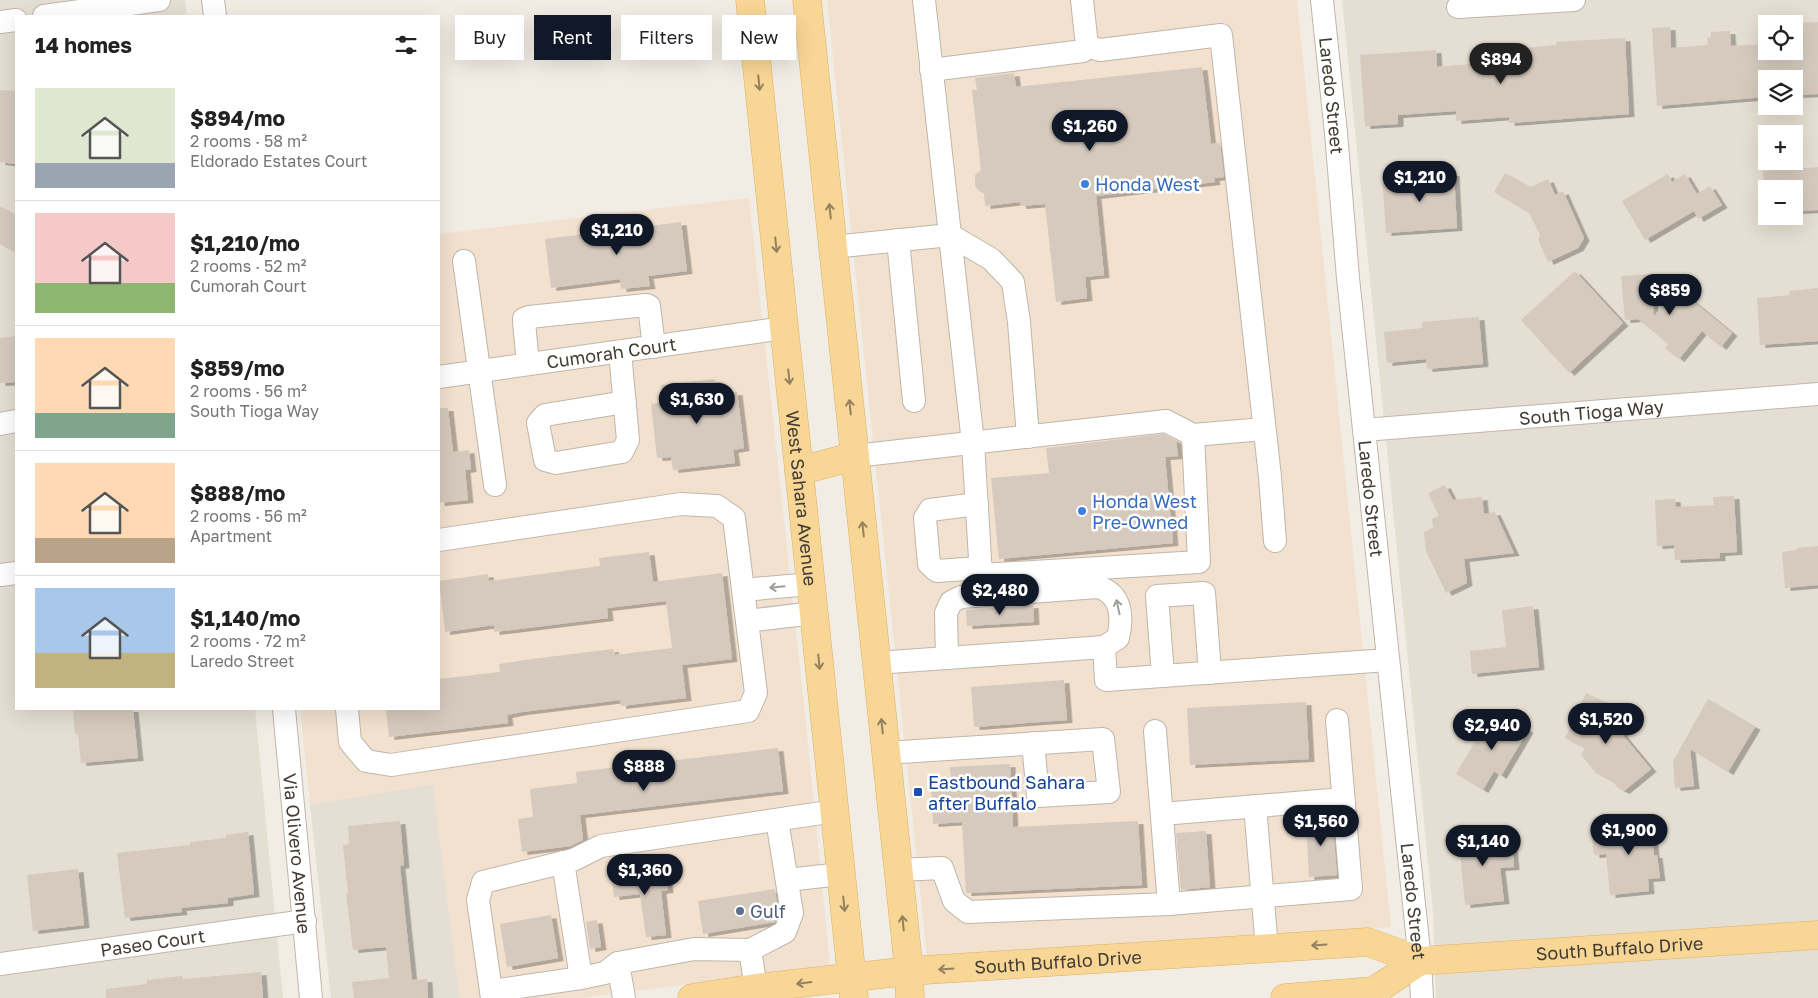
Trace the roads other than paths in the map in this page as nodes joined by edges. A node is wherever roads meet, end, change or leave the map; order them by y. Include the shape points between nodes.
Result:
1 (159, 0) edge
2 (213, 0) edge
3 (750, 0) edge
4 (808, 0) edge
5 (924, 0) edge
6 (1082, 0) edge
7 (1322, 0) edge
8 (1574, 0) edge
9 (1458, 7) dead end
10 (51, 15) edge
11 (214, 15) edge
12 (15, 20) edge
13 (0, 22) edge
14 (1087, 46) junction
15 (931, 70) junction
16 (950, 235) junction
17 (898, 240) junction
18 (833, 248) junction
19 (464, 262) dead end
20 (784, 328) junction
21 (654, 347) junction
22 (620, 352) junction
23 (528, 364) junction
24 (478, 372) junction
25 (440, 377) edge
26 (1818, 394) edge
27 (914, 401) dead end
28 (625, 402) dead end
29 (15, 421) edge
30 (0, 424) edge
31 (1264, 429) junction
32 (1364, 430) junction
33 (1193, 435) junction
34 (1028, 437) junction
35 (973, 443) junction
36 (855, 456) junction
37 (799, 471) junction
38 (494, 485) dead end
39 (977, 504) junction
40 (440, 540) edge
41 (1275, 541) dead end
42 (980, 568) junction
43 (15, 573) edge
44 (0, 575) edge
45 (811, 584) junction
46 (743, 590) junction
47 (814, 613) junction
48 (747, 621) junction
49 (1104, 647) junction
50 (947, 658) junction
51 (1388, 660) junction
52 (876, 663) junction
53 (1210, 673) junction
54 (1163, 676) junction
55 (284, 710) edge
56 (347, 710) edge
57 (1336, 720) dead end
58 (1155, 732) dead end
59 (1034, 743) dead end
60 (885, 754) junction
61 (1343, 799) junction
62 (1255, 806) junction
63 (834, 812) junction
64 (1162, 814) junction
65 (778, 820) junction
66 (563, 862) junction
67 (898, 870) junction
68 (841, 874) junction
69 (787, 880) junction
70 (1262, 896) junction
71 (1169, 904) junction
72 (305, 921) junction
73 (1818, 935) edge
74 (1267, 949) junction
75 (750, 950) junction
76 (1420, 961) junction
77 (618, 963) junction
78 (0, 964) edge
79 (909, 971) junction
80 (581, 978) junction
81 (853, 987) edge
82 (756, 988) junction
83 (492, 995) edge
84 (311, 998) edge
85 (624, 998) edge
86 (692, 998) edge
87 (910, 998) edge
88 (1285, 998) edge
89 (1422, 998) edge

1 - 10 street
2 - 11 street
3 -> 20 main road, West Sahara Avenue
18 -> 4 main road
5 - 15 street
6 - 14 street
7 - 32 street, Laredo Street
8 - 9 street
12 - 13 street
14 - 15 street via 1083,51
14 - 31 street via 1100,50 1221,35
15 - 16 street
16 - 17 street
16 - 34 street via 991,259 1013,282
16 - 35 street
17 - 18 street
17 - 27 street
36 -> 18 main road
19 - 24 street
20 - 21 street, Cumorah Court
20 -> 37 main road, West Sahara Avenue
21 - 22 street, Cumorah Court
21 - 23 street via 649,306 646,305 529,317 524,319
22 - 23 street, Cumorah Court
22 - 28 street
23 - 24 street, Cumorah Court
24 - 25 street, Cumorah Court
24 - 38 street
26 - 32 street, South Tioga Way
29 - 30 street
31 - 33 street
31 - 41 street
32 - 51 street, Laredo Street
33 - 34 street via 1166,421
33 - 42 street via 1199,562 981,575
34 - 35 street
35 - 36 street
35 - 39 street
36 - 37 main road
52 -> 36 main road
37 - 45 main road, West Sahara Avenue
39 - 42 street
39 - 42 street via 930,510 925,518 929,564 937,571
40 - 46 street via 681,504 717,506 734,518
43 - 44 street
45 -> 46 street
45 - 47 main road, West Sahara Avenue
46 - 48 street
47 - 48 street
47 -> 63 main road, West Sahara Avenue
48 - 56 street via 756,693 748,711 391,765 366,761 360,755 350,742
49 - 50 street
49 -> 50 street via 1118,638 1119,611 1112,594 1098,587 961,597 951,602 946,613
49 - 54 street via 1106,680
50 - 52 street
51 - 53 street
51 - 76 street, Laredo Street
60 -> 52 main road
53 - 54 street
53 - 54 street via 1204,593 1157,596
55 - 72 street, Via Olivero Avenue
57 - 61 street
58 - 64 street
59 - 60 street
60 - 67 main road
61 - 62 street
61 - 70 street via 1351,889
62 - 64 street
62 - 70 street
63 - 65 street
63 - 68 main road, West Sahara Avenue
64 - 71 street
65 - 66 street via 600,846
65 - 69 street
66 - 80 street
66 - 83 street via 483,882 478,900
67 - 71 street via 942,868 954,901 968,912
79 -> 67 main road
68 - 69 street
68 -> 81 main road, West Sahara Avenue
69 - 75 street via 792,913 785,932
70 - 71 street
70 - 74 street
72 - 78 street, Paseo Court
72 - 84 street, Via Olivero Avenue
73 - 76 main road, South Buffalo Drive
76 -> 74 main road, South Buffalo Drive via 1368,942
74 -> 79 main road, South Buffalo Drive
75 - 77 street via 694,948
75 - 82 street
76 - 88 main road, South Buffalo Drive via 1374,991
76 - 89 street, Laredo Street
77 - 80 street via 605,973
77 - 85 street
79 - 81 main road, South Buffalo Drive
79 - 87 main road
80 - 83 street
81 -> 82 main road, South Buffalo Drive
82 - 86 main road, South Buffalo Drive

